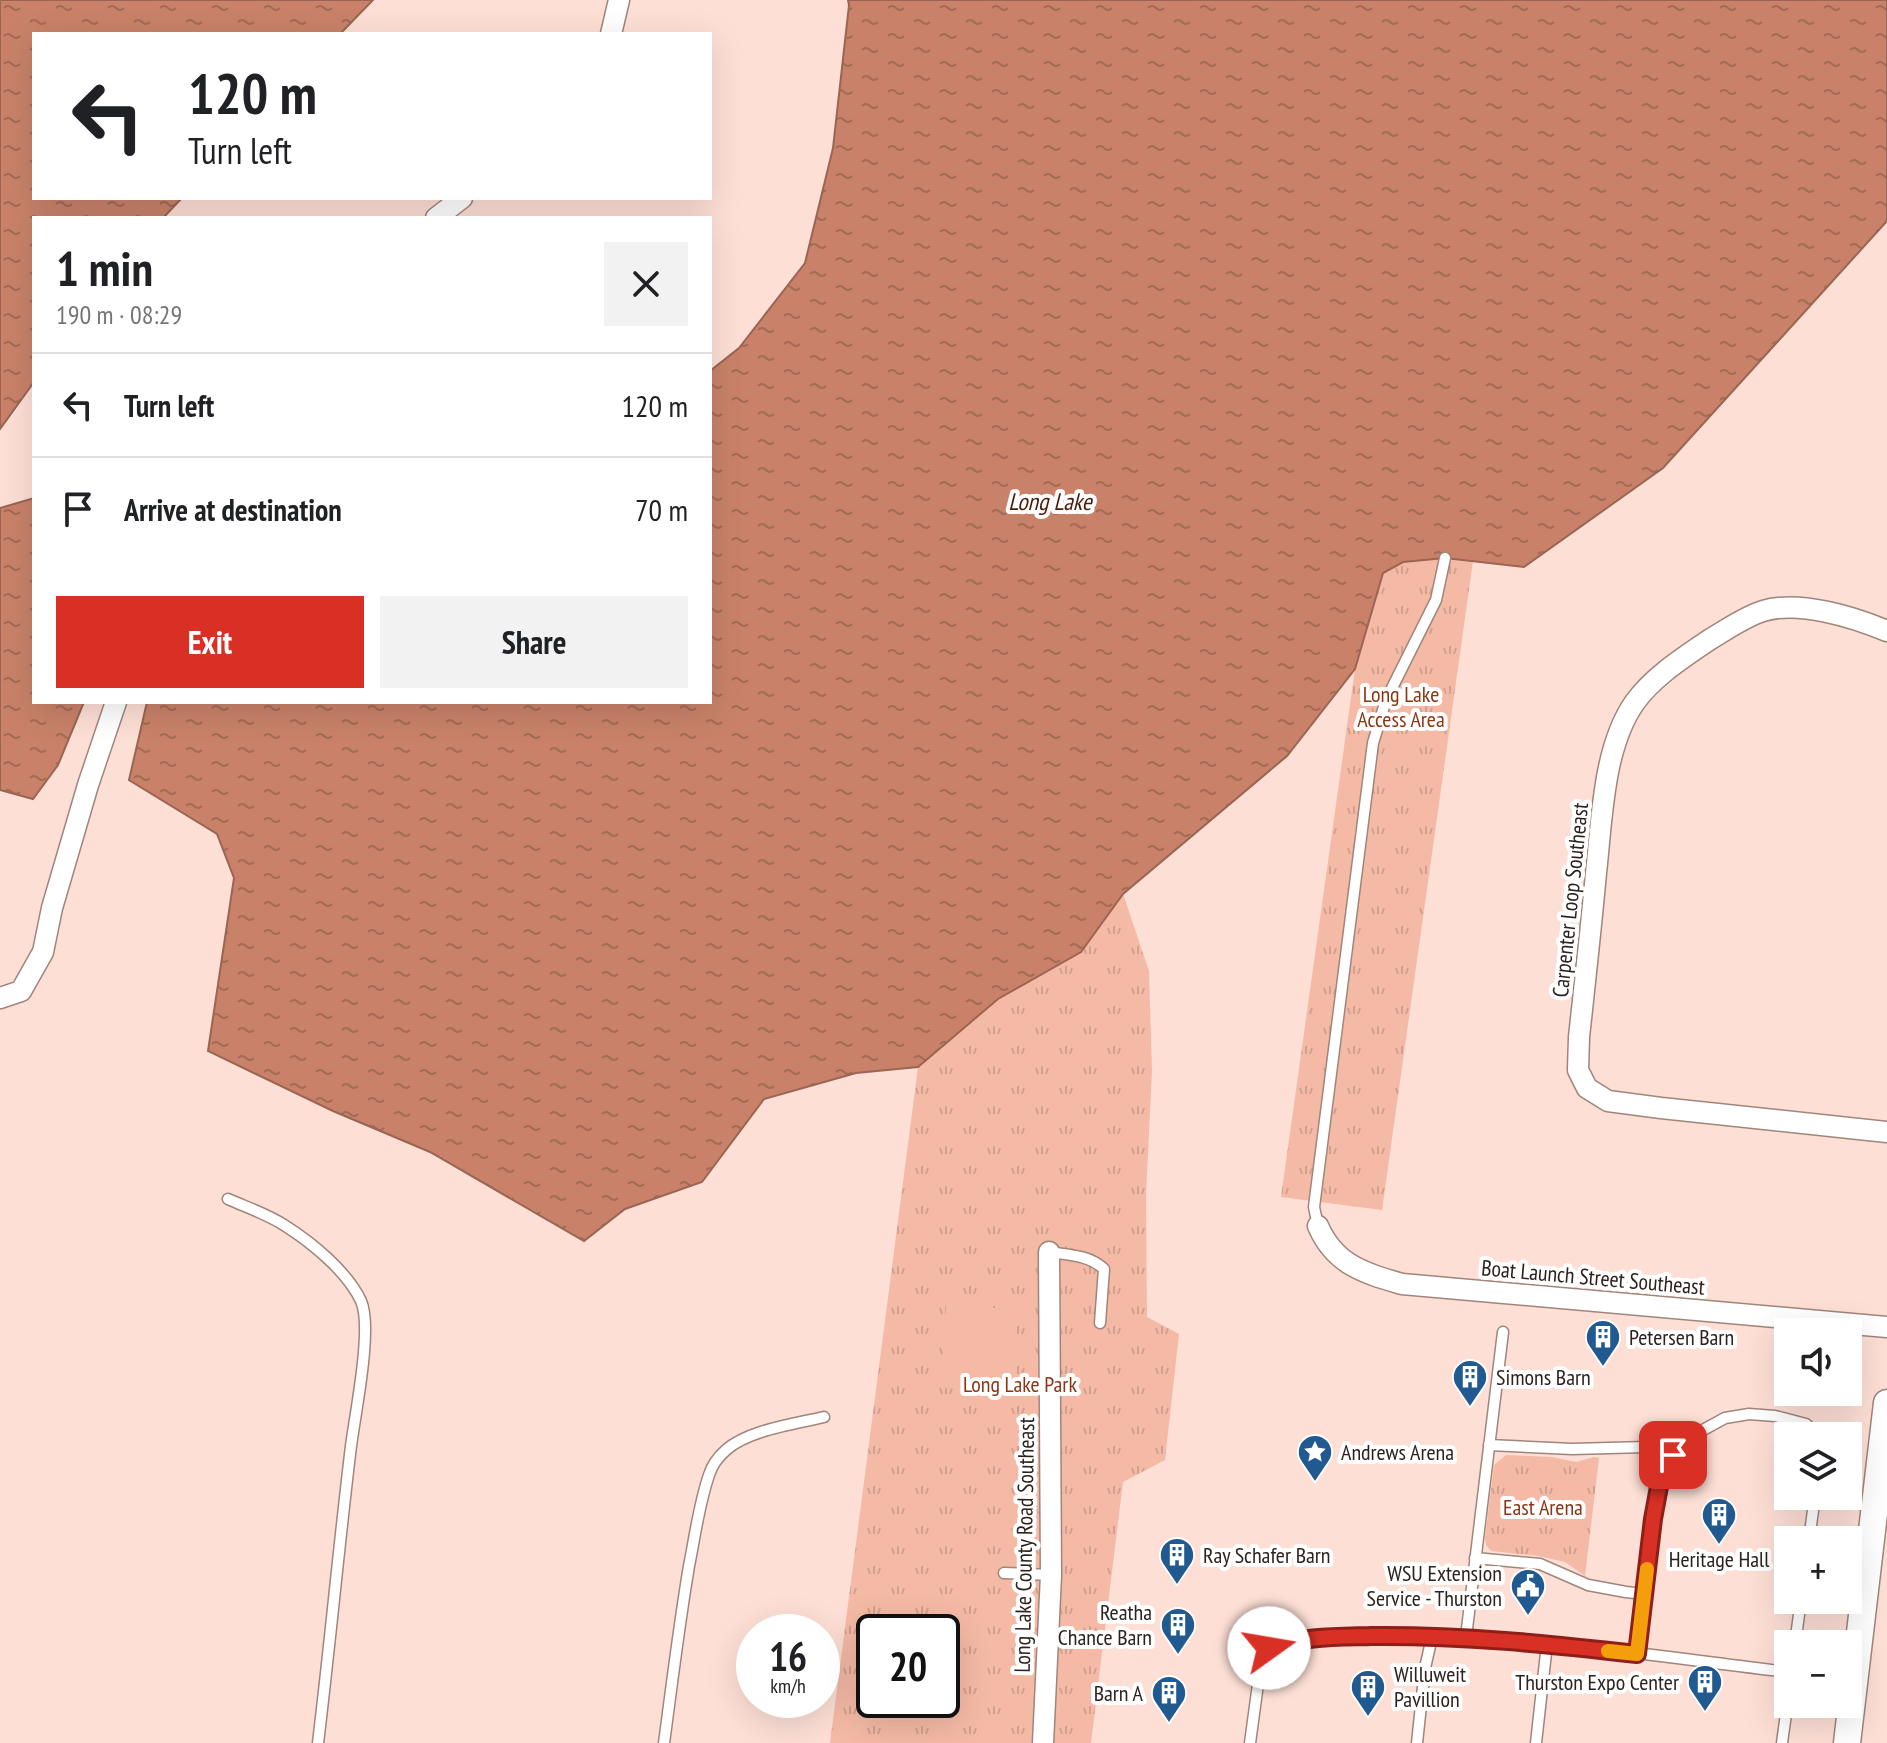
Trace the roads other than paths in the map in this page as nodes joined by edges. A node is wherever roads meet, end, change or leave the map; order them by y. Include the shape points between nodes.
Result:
1 (619, 0) edge
2 (611, 32) edge
3 (459, 200) edge
4 (439, 216) edge
5 (1445, 558) dead end
6 (1887, 631) edge
7 (115, 704) edge
8 (0, 998) edge
9 (1887, 1132) edge
10 (228, 1199) dead end
11 (1318, 1226) joint
12 (1049, 1252) joint
13 (1100, 1323) dead end
14 (1887, 1327) edge
15 (1503, 1332) dead end
16 (1887, 1403) edge
17 (824, 1417) dead end
18 (1798, 1422) edge
19 (1489, 1445) junction
20 (1673, 1455) junction
21 (1475, 1558) junction
22 (1004, 1573) dead end
23 (1051, 1575) junction
24 (1644, 1594) junction
25 (1858, 1630) edge
26 (1432, 1637) junction
27 (1466, 1637) junction
28 (1547, 1644) junction
29 (1637, 1654) junction
30 (1774, 1670) edge
31 (1785, 1718) edge
32 (1849, 1718) edge
33 (318, 1743) edge
34 (664, 1743) edge
35 (1043, 1743) edge
36 (1250, 1743) edge
37 (1417, 1743) edge
38 (1536, 1743) edge
39 (1782, 1743) edge
40 (1847, 1743) edge

1 - 2 street
3 - 4 street
5 - 11 lane via 1436,600 1386,700 1373,743 1314,1207
6 - 9 street, Carpenter Loop Southeast via 1821,610 1767,609 1680,659 1635,702 1611,759 1604,801 1578,1070 1587,1088 1608,1101
7 - 8 street via 43,952 21,991
10 - 33 lane via 282,1223 319,1251 345,1278 365,1316
11 - 14 street, Boat Launch Street Southeast via 1337,1255 1364,1273 1402,1284
12 - 13 lane via 1086,1258 1104,1269
12 - 23 street, Long Lake County Road Southeast
15 - 19 lane
16 - 25 street
17 - 34 lane via 744,1439 716,1459 696,1529
18 - 20 lane via 1749,1414 1725,1418
19 - 20 lane via 1646,1447
19 - 21 lane
20 - 24 lane via 1661,1476
21 - 24 lane via 1540,1564 1588,1585
21 - 27 lane
22 - 23 lane
23 - 35 street, Long Lake County Road Southeast
24 - 29 lane
26 - 27 lane
26 - 36 lane via 1320,1636 1269,1648 1261,1662
26 - 37 lane
27 - 28 lane
28 - 29 lane
28 - 38 lane
29 - 30 lane
31 - 39 lane
32 - 40 street

